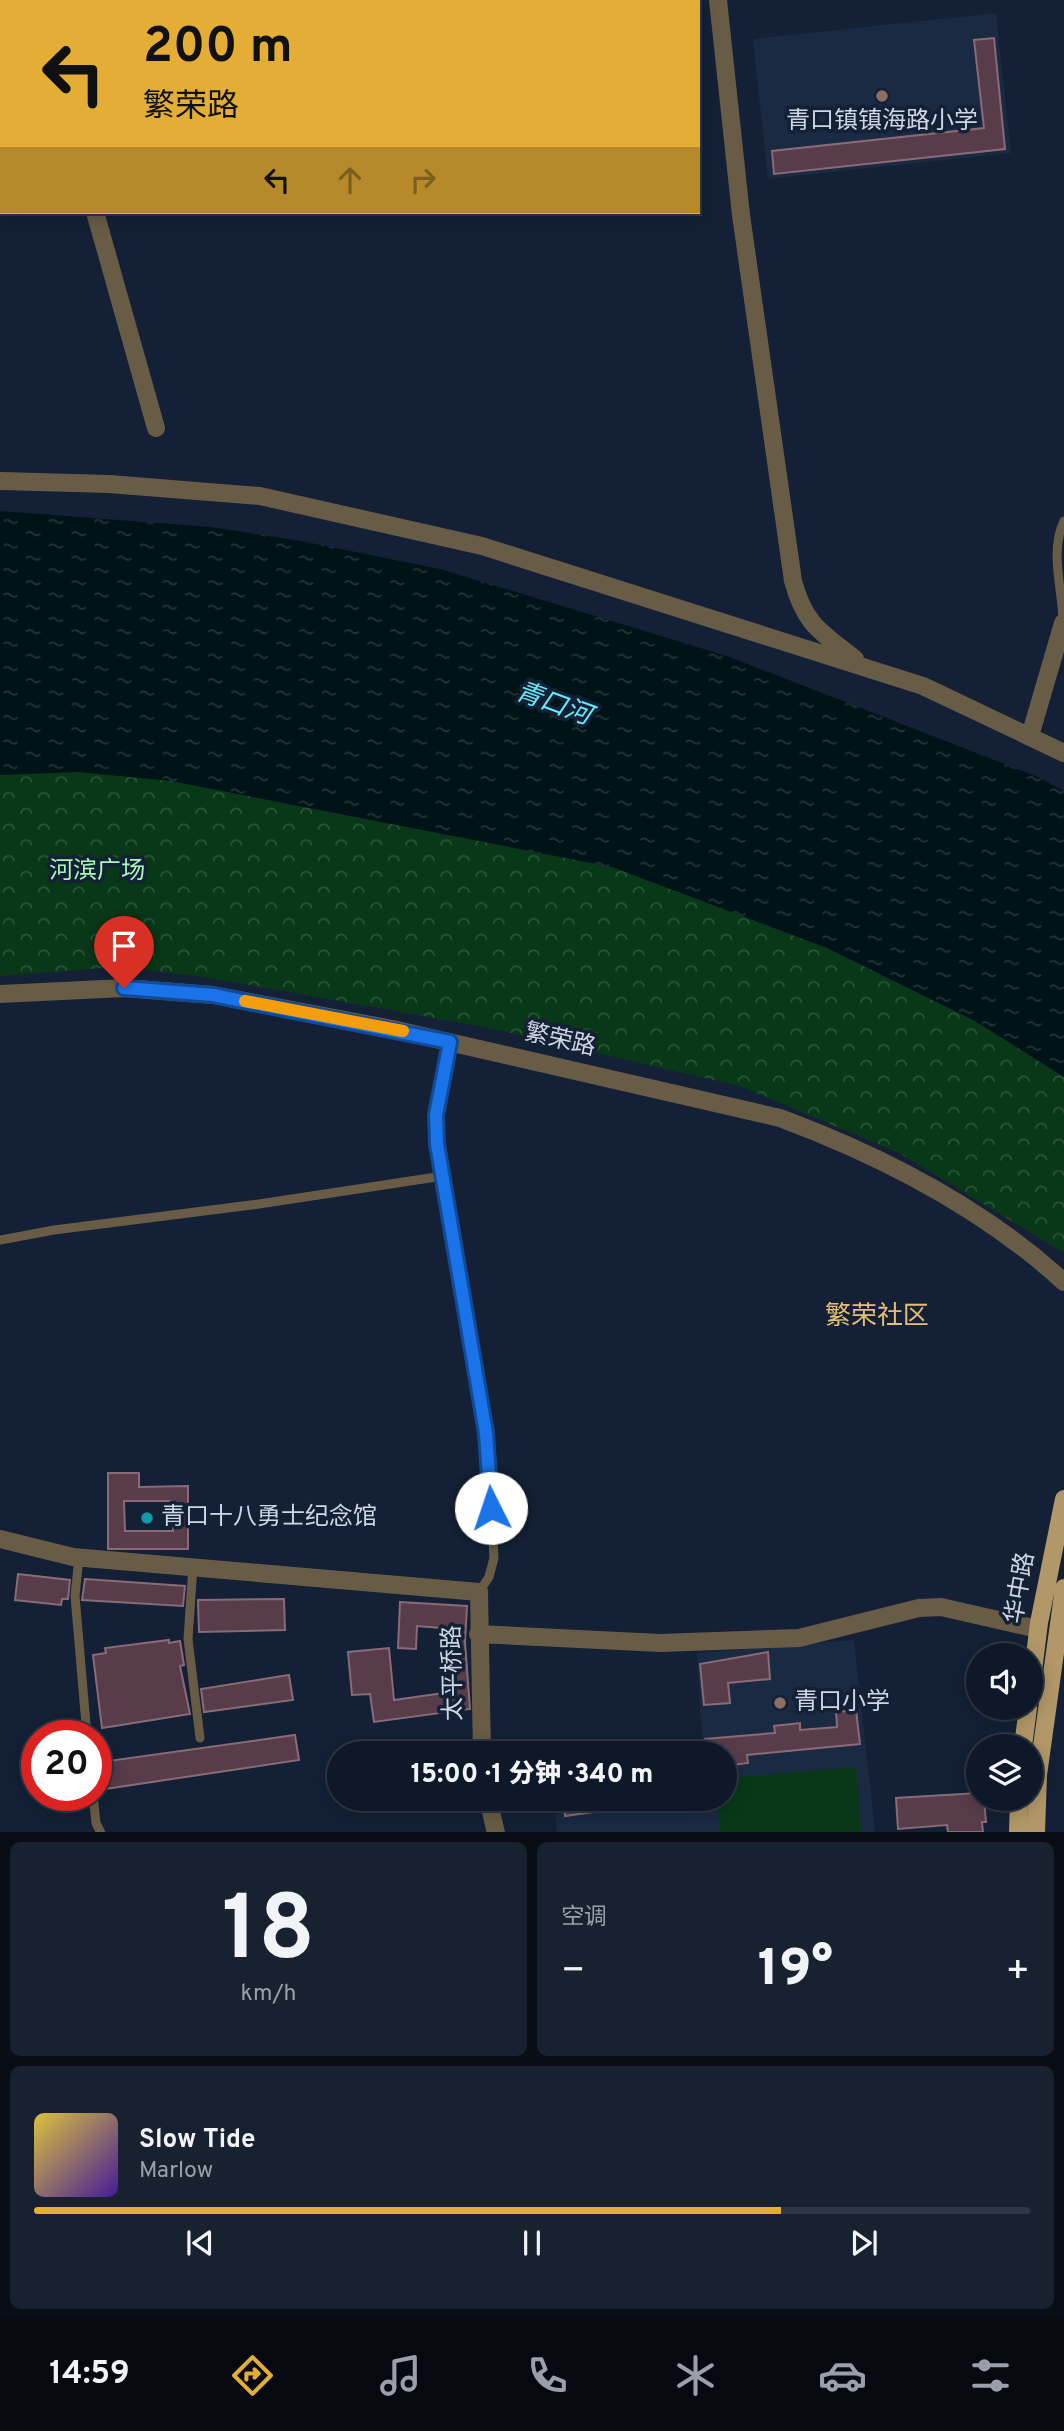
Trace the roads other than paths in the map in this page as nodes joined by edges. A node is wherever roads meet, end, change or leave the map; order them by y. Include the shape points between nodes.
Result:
1 (718, 0) edge
2 (96, 214) edge
3 (156, 428) dead end
4 (0, 481) edge
5 (1064, 521) edge
6 (1063, 623) edge
7 (866, 668) junction
8 (1030, 736) junction
9 (1064, 753) edge
10 (0, 994) edge
11 (450, 1042) junction
12 (443, 1176) junction
13 (0, 1240) edge
14 (1064, 1282) edge
15 (1064, 1499) edge
16 (0, 1539) edge
17 (79, 1557) junction
18 (192, 1566) junction
19 (1064, 1588) edge
20 (479, 1592) junction
21 (1038, 1629) junction
22 (478, 1634) junction
23 (1036, 1643) edge
24 (86, 1720) edge
25 (200, 1738) dead end
26 (482, 1741) edge
27 (95, 1811) edge
28 (491, 1811) edge
29 (1019, 1811) edge
30 (101, 1832) edge
31 (496, 1832) edge
32 (1018, 1832) edge
33 (1036, 1832) edge

1 - 7 street via 741,215 793,581 811,624
2 - 3 street
4 - 7 street via 208,491 292,503 481,546
5 - 6 lane via 1057,566
6 - 8 street
7 - 8 street via 940,692
8 - 9 street
10 - 11 street, 繁荣路 via 124,988 178,991 272,1005
11 - 12 lane via 436,1115
11 - 14 street, 繁荣路 via 708,1099 837,1139 994,1226
12 - 13 lane
12 - 20 lane via 486,1433 494,1558
15 - 21 main road, 华中路
16 - 17 street
17 - 18 street
17 - 24 lane via 75,1596
18 - 20 street
18 - 25 lane via 188,1639
19 - 33 main road, 华中路 via 1038,1775
20 - 22 street, 太平桥路
21 - 22 street via 941,1607 919,1608 799,1638 660,1643
21 - 23 main road, 华中路
22 - 26 street, 太平桥路
27 - 30 lane
28 - 31 street
29 - 32 main road

